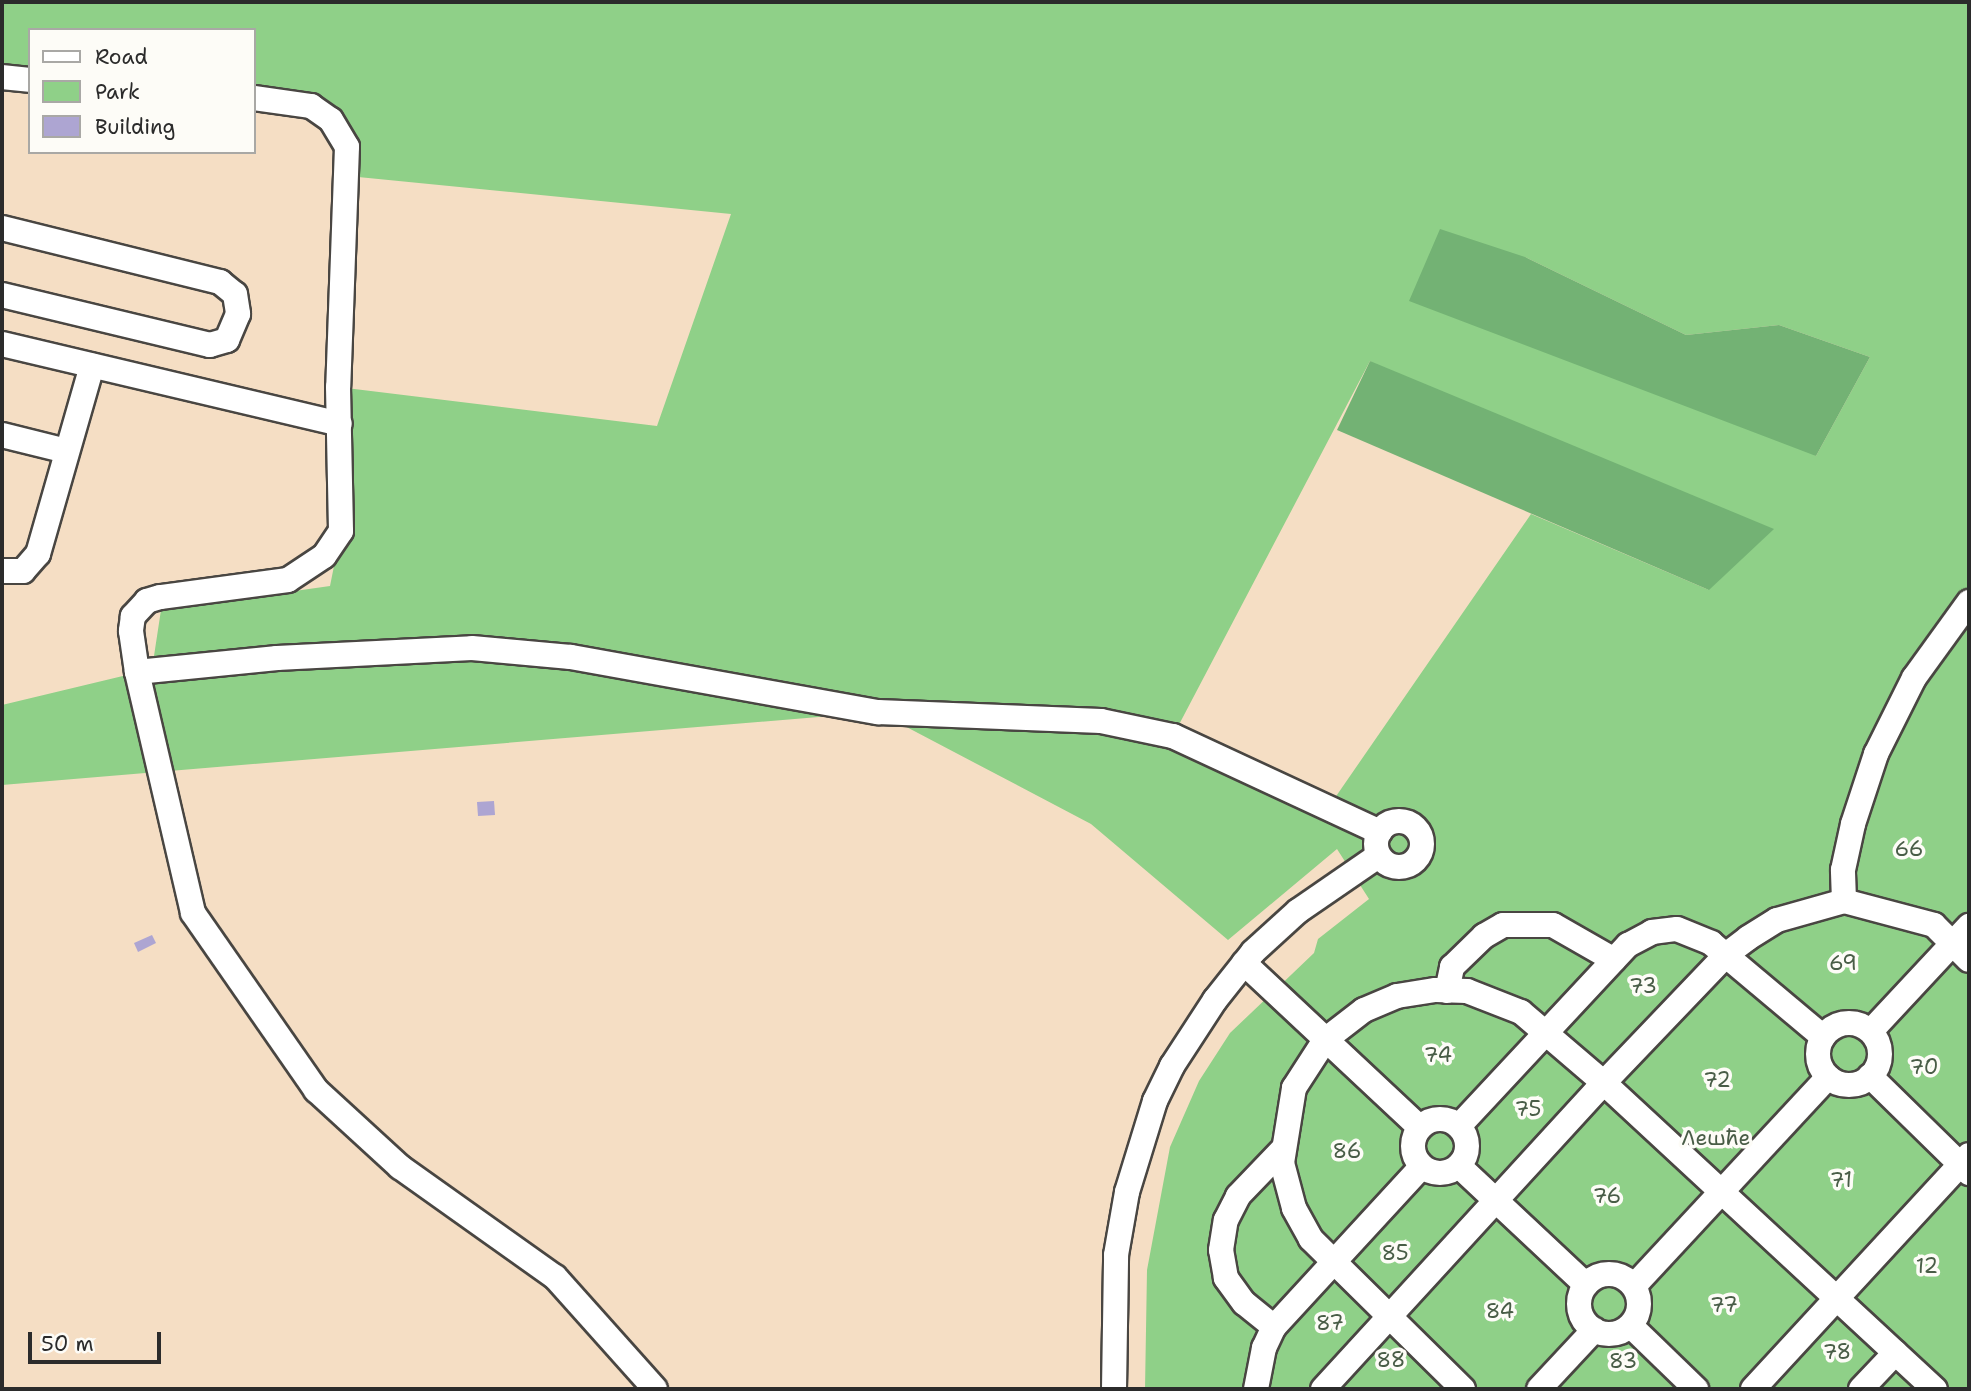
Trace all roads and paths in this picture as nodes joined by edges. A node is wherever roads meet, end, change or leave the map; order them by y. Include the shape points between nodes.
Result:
1 (2, 77) edge
2 (28, 80) edge
3 (256, 98) edge
4 (2, 228) edge
5 (2, 295) edge
6 (2, 344) edge
7 (92, 366) junction
8 (340, 424) junction
9 (2, 435) edge
10 (66, 451) junction
11 (2, 574) edge
12 (1969, 602) edge
13 (137, 672) junction
14 (1844, 901) junction
15 (1964, 943) edge
16 (1727, 954) junction
17 (1614, 960) junction
18 (1244, 964) junction
19 (1447, 991) junction
20 (1871, 1031) junction
21 (1546, 1032) junction
22 (1823, 1037) junction
23 (1325, 1040) junction
24 (1870, 1076) junction
25 (1828, 1077) junction
26 (1604, 1083) junction
27 (1459, 1126) junction
28 (1419, 1128) junction
29 (1283, 1149) junction
30 (1967, 1165) edge
31 (1459, 1166) junction
32 (1422, 1167) junction
33 (1720, 1194) junction
34 (1495, 1199) junction
35 (1331, 1263) junction
36 (1586, 1285) junction
37 (1634, 1286) junction
38 (1835, 1300) junction
39 (1389, 1318) junction
40 (1631, 1325) junction
41 (1274, 1327) junction
42 (1594, 1331) junction
43 (1895, 1353) junction
44 (655, 1389) edge
45 (1114, 1389) edge
46 (1256, 1389) edge
47 (1323, 1389) edge
48 (1463, 1389) edge
49 (1539, 1389) edge
50 (1696, 1389) edge
51 (1753, 1389) edge
52 (1861, 1389) edge
53 (1935, 1389) edge

1 - 2 street
3 - 8 street via 311,106 331,120 347,147
4 - 5 street via 220,282 235,294 238,314 228,340 210,345
6 - 7 street
7 - 8 street
7 - 10 street
8 - 13 street via 341,531 337,541 309,570 288,580 147,601 133,617 131,631
9 - 10 street
10 - 11 street via 35,562 23,571
12 - 14 street via 1914,678 1876,754 1853,824 1843,870
13 - 18 street via 277,658 472,648 571,657 878,712 1101,721 1172,736 1379,844 1298,911
13 - 44 street via 193,913 301,1070 342,1116 400,1167 555,1277
14 - 15 street via 1925,922
14 - 16 street via 1777,920
15 - 20 street
16 - 17 street via 1678,929 1652,932 1628,945
16 - 22 street
16 - 26 street
17 - 19 street via 1587,940 1553,925 1503,925 1484,936 1452,967
17 - 21 street
18 - 23 street
18 - 45 street via 1172,1066 1140,1146 1116,1255
19 - 21 street via 1496,1000
19 - 23 street via 1396,996 1364,1010
20 - 22 street via 1860,1024 1840,1024
20 - 24 street via 1880,1055
21 - 26 street
21 - 27 street
22 - 25 street via 1818,1056
23 - 28 street
23 - 29 street via 1293,1088
24 - 25 street via 1853,1084
24 - 30 street
25 - 33 street
26 - 33 street
26 - 34 street
27 - 28 street via 1436,1119
27 - 31 street via 1467,1149
28 - 32 street via 1412,1148
29 - 35 street via 1282,1163 1294,1208
29 - 41 street via 1238,1196 1226,1220 1221,1250 1226,1278 1244,1303
30 - 38 street
31 - 32 street via 1438,1174
31 - 34 street
32 - 35 street
33 - 37 street
33 - 38 street
34 - 36 street
34 - 39 street
35 - 39 street
35 - 41 street
36 - 37 street via 1610,1273
36 - 42 street via 1579,1304
37 - 40 street via 1640,1302
38 - 43 street
38 - 51 street
39 - 47 street
39 - 48 street
40 - 42 street via 1617,1334
40 - 50 street
41 - 46 street via 1264,1348
42 - 49 street
43 - 52 street
43 - 53 street

